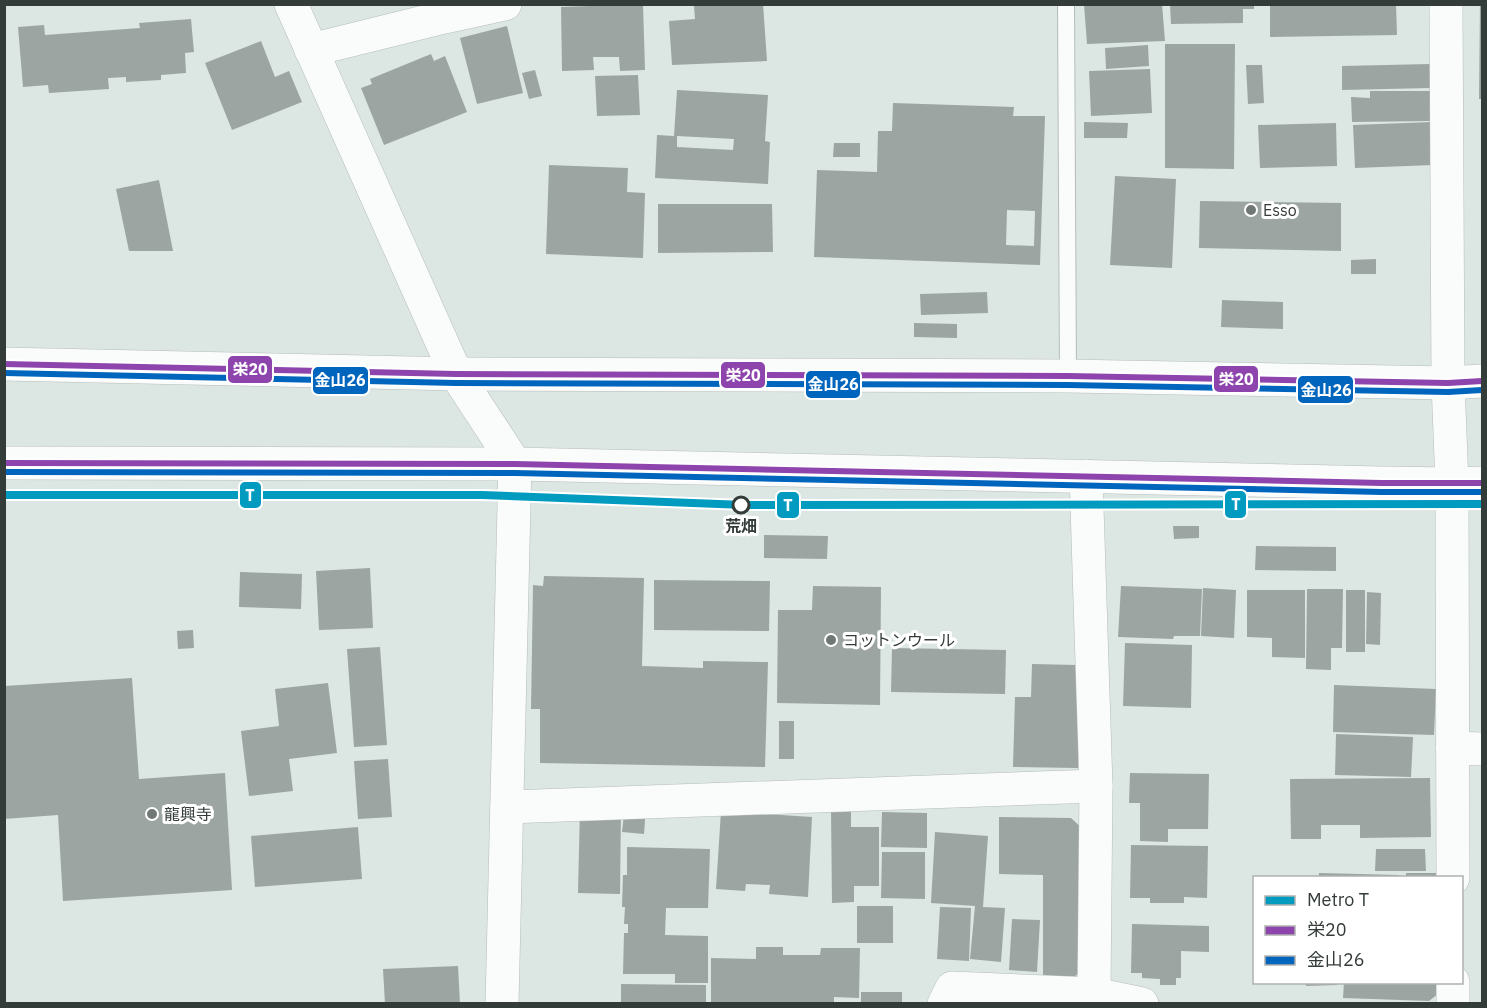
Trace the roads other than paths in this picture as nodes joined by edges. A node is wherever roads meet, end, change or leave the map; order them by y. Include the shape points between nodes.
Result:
1 (291, 4) edge
2 (505, 4) edge
3 (1066, 4) edge
4 (1446, 4) edge
5 (311, 50) junction
6 (4, 364) edge
7 (456, 374) junction
8 (1068, 376) junction
9 (1482, 381) edge
10 (1448, 383) junction
11 (4, 463) edge
12 (515, 464) junction
13 (1086, 476) junction
14 (1467, 484) edge
15 (1467, 749) edge
16 (1096, 786) junction
17 (507, 807) junction
18 (1453, 876) edge
19 (1453, 984) edge
20 (1094, 994) junction
21 (502, 1004) edge
22 (944, 1004) edge
23 (1142, 1004) edge
24 (1453, 1004) edge

1 - 5 street
2 - 5 street
3 - 8 lane
4 - 10 street
5 - 7 street
6 - 7 street
7 - 8 street
7 - 12 street
8 - 10 street
9 - 10 street
10 - 14 street
11 - 12 street
12 - 13 street
12 - 17 street
13 - 14 street
13 - 16 street
14 - 15 street
15 - 18 street
16 - 17 street
16 - 20 street
17 - 21 street
19 - 24 street
20 - 22 street via 952,988
20 - 23 street

